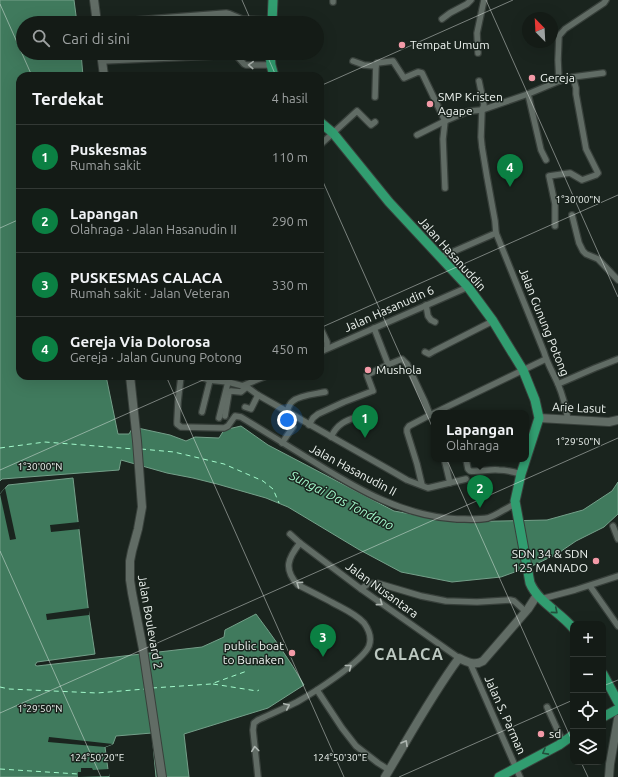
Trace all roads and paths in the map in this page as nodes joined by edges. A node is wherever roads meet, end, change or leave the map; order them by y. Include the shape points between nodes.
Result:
1 (94, 0) edge
2 (273, 0) edge
3 (471, 0) edge
4 (484, 0) edge
5 (606, 0) edge
6 (96, 16) edge
7 (187, 16) edge
8 (233, 16) edge
9 (272, 16) edge
10 (442, 19) dead end
11 (478, 53) dead end
12 (102, 60) edge
13 (241, 60) edge
14 (271, 60) edge
15 (352, 62) dead end
16 (271, 66) junction
17 (376, 66) junction
18 (104, 72) edge
19 (273, 72) edge
20 (603, 73) dead end
21 (573, 77) junction
22 (559, 80) junction
23 (479, 81) dead end
24 (528, 94) junction
25 (375, 97) dead end
26 (482, 110) junction
27 (445, 121) junction
28 (375, 122) dead end
29 (324, 125) edge
30 (333, 133) junction
31 (417, 135) dead end
32 (324, 141) edge
33 (546, 160) dead end
34 (445, 188) dead end
35 (572, 215) dead end
36 (554, 226) dead end
37 (496, 233) junction
38 (441, 258) junction
39 (618, 280) edge
40 (468, 287) junction
41 (426, 305) junction
42 (493, 321) junction
43 (435, 322) dead end
44 (374, 328) junction
45 (324, 336) edge
46 (327, 348) junction
47 (324, 350) edge
48 (425, 352) dead end
49 (546, 359) junction
50 (618, 359) edge
51 (389, 364) junction
52 (522, 370) junction
53 (130, 380) edge
54 (181, 380) edge
55 (210, 380) edge
56 (219, 380) edge
57 (251, 380) edge
58 (228, 382) junction
59 (558, 384) junction
60 (244, 387) junction
61 (325, 392) dead end
62 (258, 396) junction
63 (245, 407) dead end
64 (440, 410) edge
65 (202, 412) dead end
66 (287, 412) junction
67 (362, 415) dead end
68 (430, 415) joint
69 (225, 416) dead end
70 (219, 418) dead end
71 (539, 418) junction
72 (568, 420) junction
73 (618, 420) edge
74 (309, 425) junction
75 (293, 427) dead end
76 (331, 437) junction
77 (282, 443) junction
78 (529, 451) edge
79 (445, 462) dead end
80 (467, 462) edge
81 (526, 462) edge
82 (522, 474) junction
83 (466, 479) dead end
84 (450, 483) junction
85 (422, 485) junction
86 (516, 508) junction
87 (613, 526) dead end
88 (292, 536) dead end
89 (618, 539) edge
90 (300, 543) junction
91 (618, 576) edge
92 (590, 586) junction
93 (361, 589) junction
94 (535, 591) junction
95 (525, 610) junction
96 (570, 625) edge
97 (618, 626) edge
98 (459, 658) junction
99 (474, 663) junction
100 (606, 680) edge
101 (317, 690) junction
102 (618, 702) edge
103 (547, 707) dead end
104 (618, 709) edge
105 (606, 715) edge
106 (618, 719) edge
107 (570, 737) edge
108 (563, 742) junction
109 (387, 773) edge
110 (518, 773) edge
111 (162, 777) edge
112 (258, 777) edge
113 (499, 777) edge
114 (609, 777) edge

1 - 6 main road
2 - 9 highway
3 - 10 street
4 - 11 street via 477,33
5 - 22 street via 560,35
7 - 8 street via 226,13
12 - 18 main road
16 -> 13 street via 246,65
14 - 16 highway
15 - 17 street
16 - 19 highway
17 - 25 street
17 - 27 street via 377,63 393,61 404,78 418,72 422,73
20 - 21 street
21 - 22 street
21 - 36 street via 586,149 598,173 582,180 570,173 549,176 555,202
22 - 24 street
23 - 26 street, Jalan Gunung Potong via 484,106
24 - 26 street
24 - 33 street via 540,150
26 - 27 street via 470,111
26 - 37 street, Jalan Gunung Potong via 483,152
27 - 31 street
27 - 34 street
28 - 30 street via 370,125 356,111
29 - 30 highway, Jalan Hasanuddin
30 - 32 street
30 - 38 highway, Jalan Hasanuddin via 389,202
35 - 39 street via 583,251 598,259
37 - 38 street
37 - 49 street, Jalan Gunung Potong
38 - 40 highway, Jalan Hasanuddin
40 - 41 street, Jalan Hasanudin 6
40 - 42 highway, Jalan Hasanuddin
41 - 43 street via 428,316
41 - 44 street, Jalan Hasanudin 6
42 - 48 street via 434,352
42 - 52 highway, Jalan Hasanuddin
44 - 46 street, Jalan Hasanudin 6
44 - 51 street
45 - 46 street
46 - 47 street, Jalan Hasanudin 6
49 - 52 street
49 - 59 street, Jalan Gunung Potong
50 - 59 street
51 - 68 street via 403,359
51 - 74 street via 367,375 372,391 318,414
52 - 64 street
52 - 71 highway, Jalan Hasanuddin via 535,400
53 - 111 main road, Jalan Boulevard 2 via 142,507 130,561 130,580
54 - 77 street, Jalan Hasanudin II via 177,424 181,427 226,428 239,416
55 - 65 street
56 - 58 street
57 - 60 street
58 - 60 street
58 - 70 street
59 - 72 street, Jalan Gunung Potong
60 - 62 street
60 - 69 street via 241,392 229,392
61 - 66 street via 294,400
62 - 63 street via 252,409
62 - 66 street
66 - 74 street
67 - 76 street via 341,424
68 - 85 street via 409,426 407,430
71 - 72 main road, Arie Lasut
71 - 78 highway
72 - 73 main road, Arie Lasut
74 - 76 street
75 - 77 street
76 - 85 street via 407,480
77 - 86 street, Jalan Hasanudin II via 377,498 422,514 482,518
79 - 84 street
80 - 82 street via 470,471 508,470
81 - 82 highway
82 - 86 highway
83 - 84 street
84 - 85 street via 428,488
86 - 94 highway
87 - 89 street
88 - 90 street, Jalan Nusantara
90 - 93 street, Jalan Nusantara
101 -> 90 street via 360,657 370,640 366,627 354,615 293,580 289,572 289,559
91 - 92 street
92 - 94 street
92 - 97 street
93 - 95 street via 368,584 377,583 446,601 510,600
93 -> 98 street, Jalan Nusantara
94 - 95 main road
94 -> 96 highway
95 - 99 main road
98 - 99 main road
109 -> 98 main road
99 - 110 street, Jalan S. Parman
100 - 102 highway
101 - 109 street via 356,746 378,762
112 -> 101 street via 253,725
103 - 108 street
104 - 105 highway
106 - 114 main road
107 - 108 highway
108 -> 110 highway
110 - 113 highway

